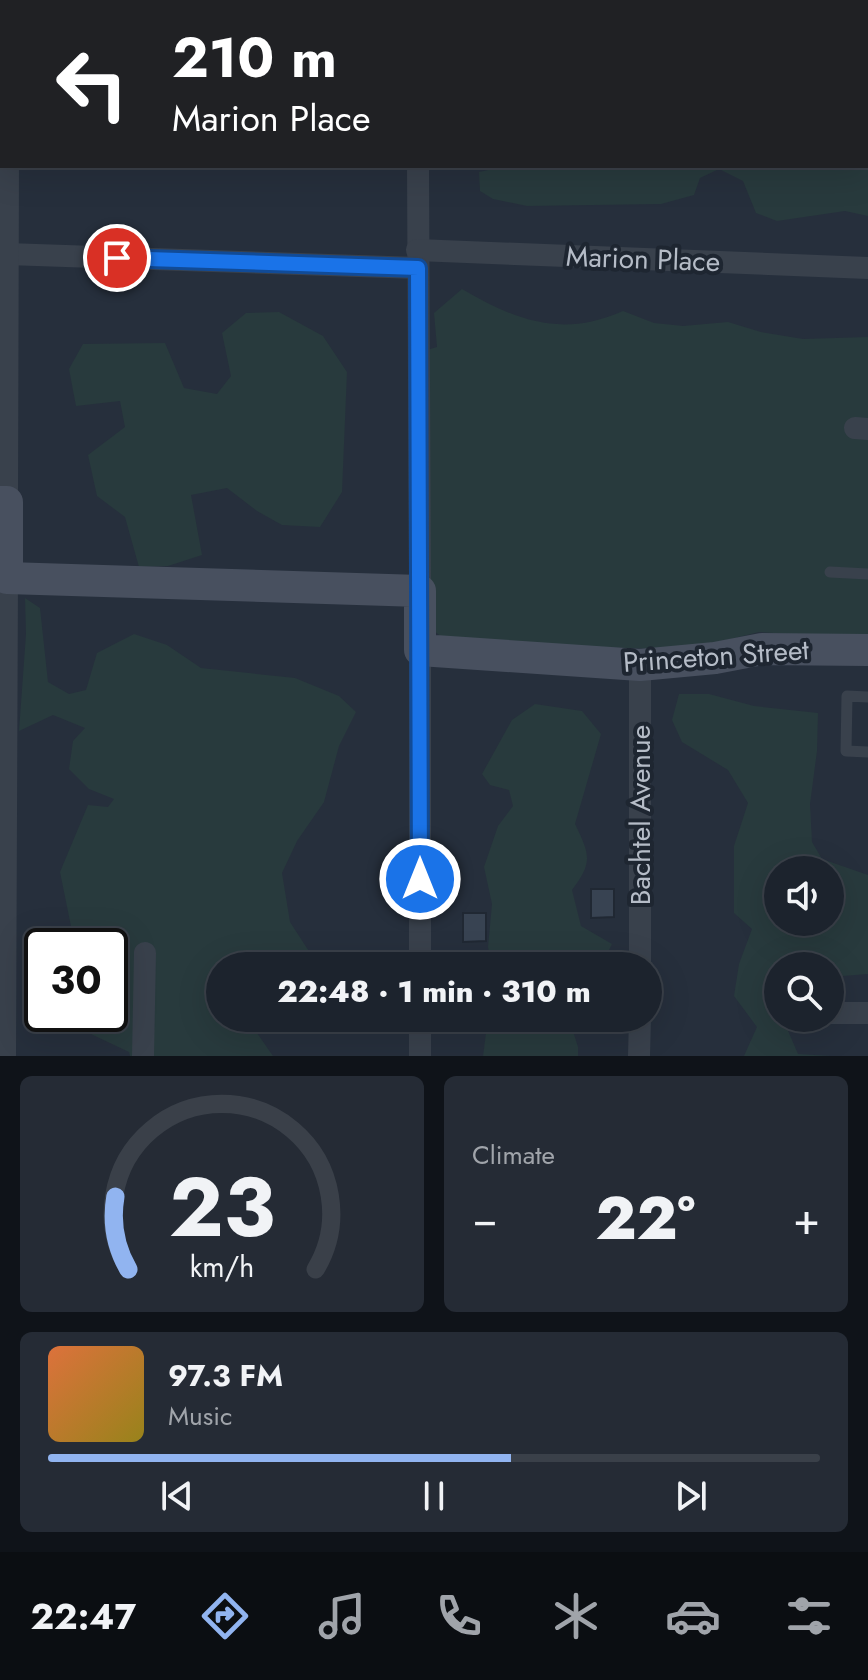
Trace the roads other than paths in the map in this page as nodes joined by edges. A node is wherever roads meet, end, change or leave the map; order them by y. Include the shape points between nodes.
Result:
1 (8, 168) edge
2 (418, 168) edge
3 (7, 254) junction
4 (417, 259) junction
5 (868, 268) edge
6 (4, 502) edge
7 (830, 572) dead end
8 (868, 574) edge
9 (7, 578) junction
10 (420, 591) junction
11 (420, 650) junction
12 (868, 650) edge
13 (640, 665) junction
14 (868, 697) edge
15 (868, 752) edge
16 (420, 952) edge
17 (640, 952) edge
18 (145, 953) dead end
19 (844, 1013) edge
20 (868, 1013) edge
21 (420, 1032) edge
22 (640, 1032) edge
23 (5, 1056) edge
24 (143, 1056) edge
25 (420, 1056) edge
26 (639, 1056) edge

1 - 3 street
2 - 4 street
3 - 4 street, Marion Place
3 - 6 street
4 - 5 street, Marion Place
4 - 10 street
6 - 9 street
7 - 8 lane
9 - 10 street
9 - 23 street
10 - 11 street
11 - 13 street, Princeton Street
11 - 16 street
12 - 13 street, Princeton Street via 762,649
13 - 17 street, Bachtel Avenue
14 - 15 lane via 847,696 846,751
18 - 24 street
19 - 20 street
21 - 25 street
22 - 26 street

